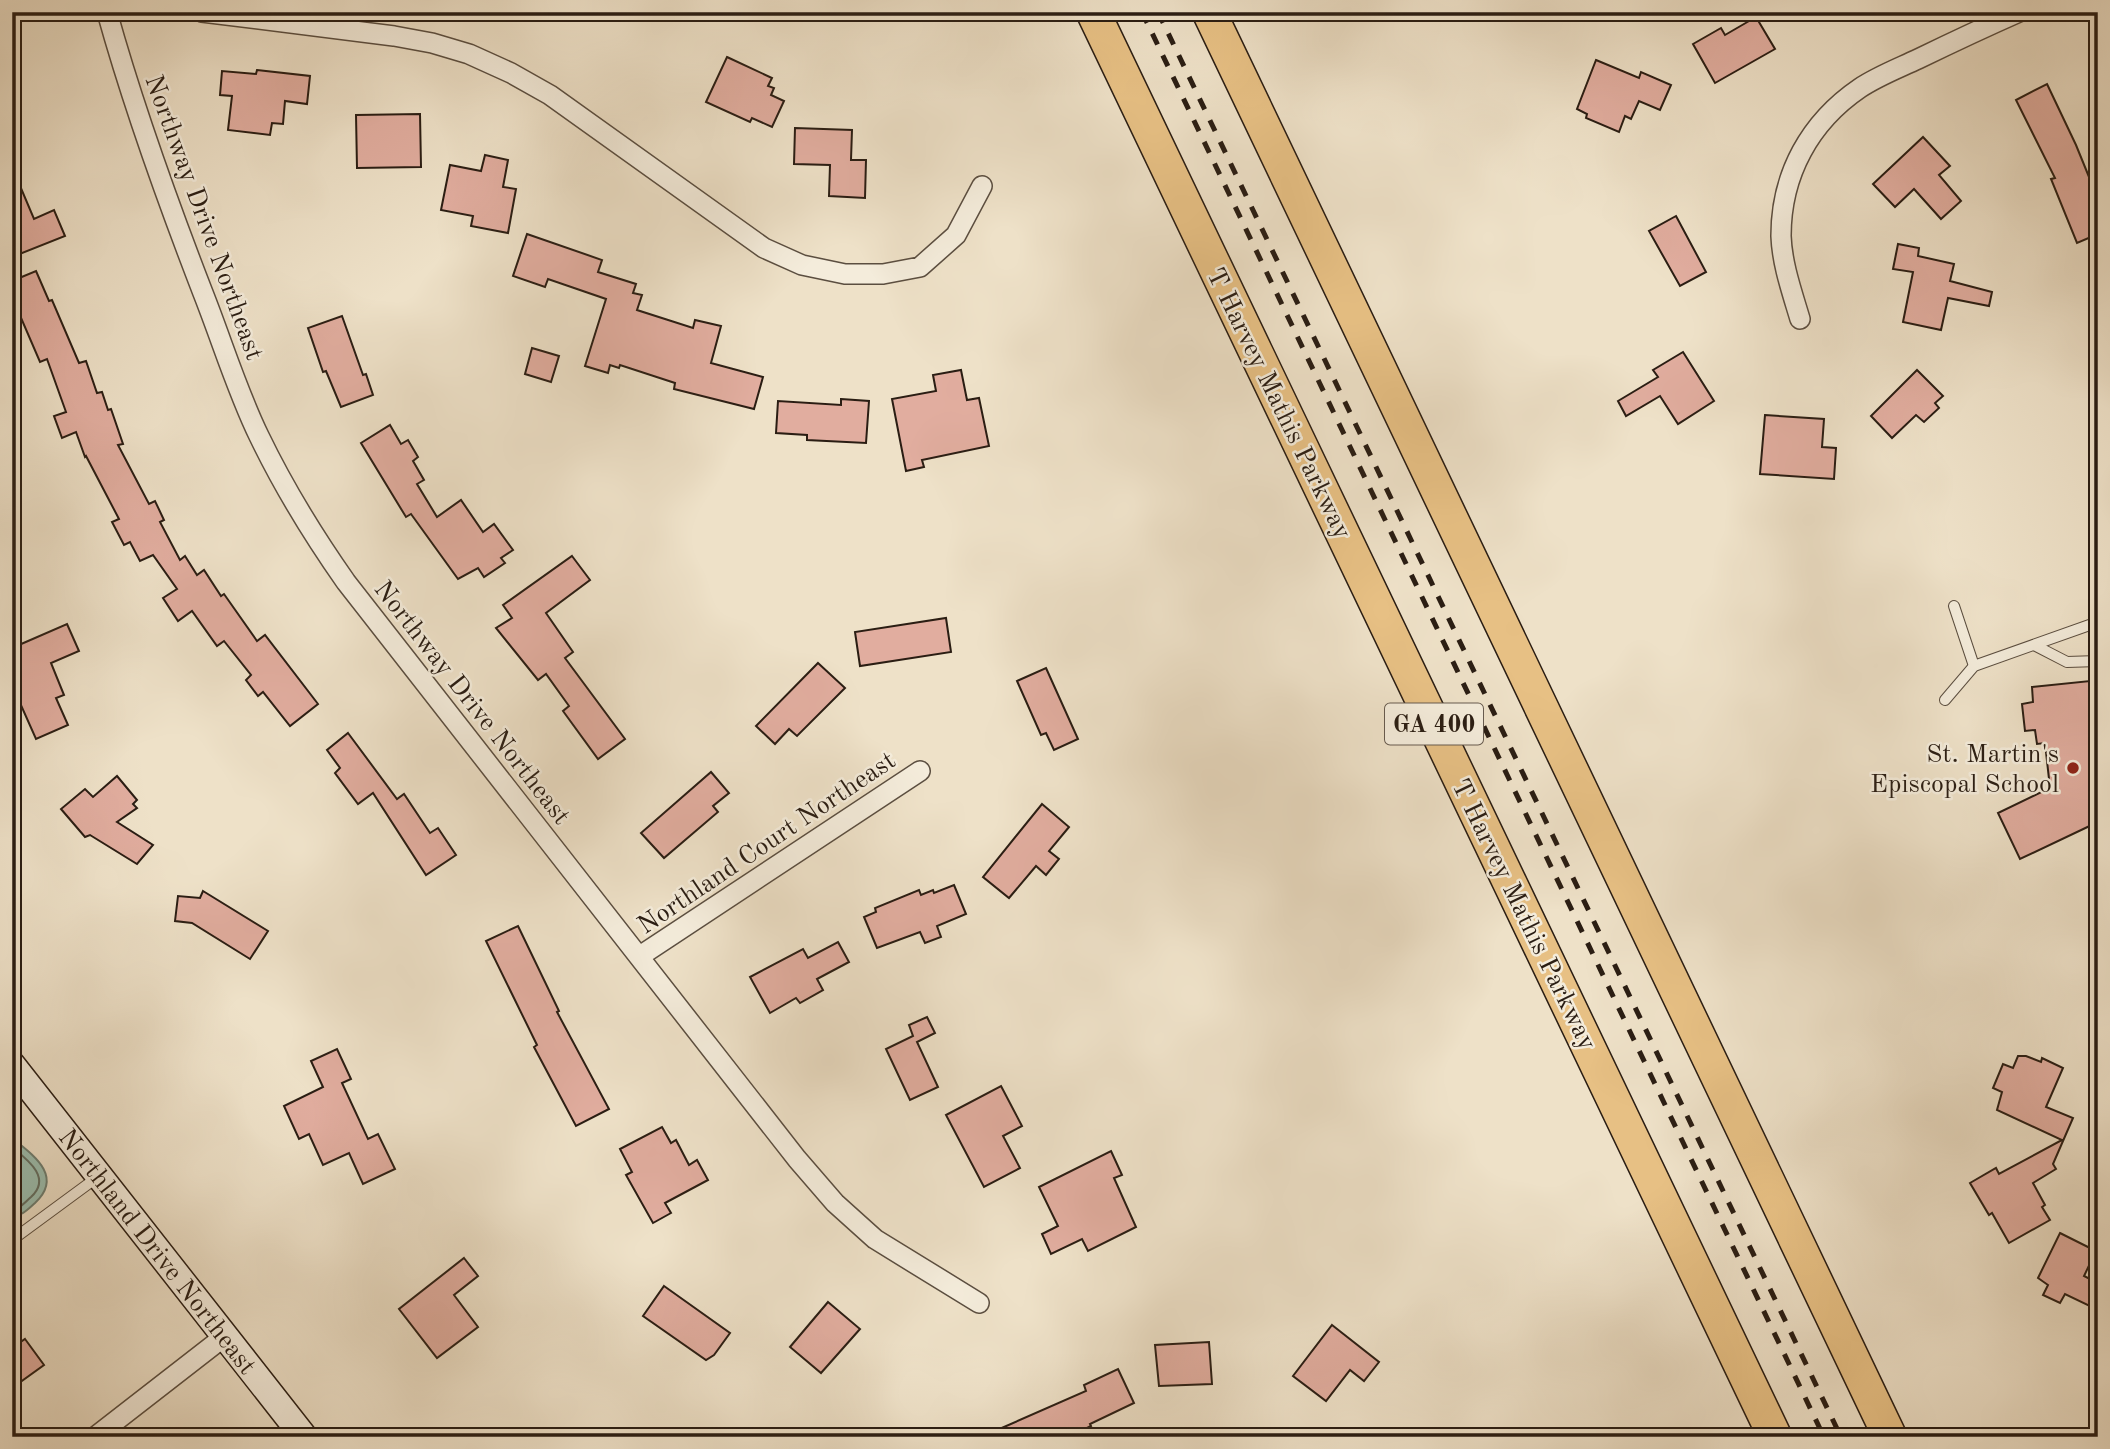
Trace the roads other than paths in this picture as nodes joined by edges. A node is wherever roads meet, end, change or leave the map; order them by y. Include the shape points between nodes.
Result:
1 (107, 12) edge
2 (202, 12) edge
3 (1093, 12) edge
4 (1209, 12) edge
5 (2019, 12) edge
6 (982, 186) dead end
7 (1800, 319) dead end
8 (1954, 606) dead end
9 (2098, 622) edge
10 (2034, 645) junction
11 (2098, 661) edge
12 (1974, 666) junction
13 (1945, 701) dead end
14 (920, 771) dead end
15 (640, 956) junction
16 (12, 1065) edge
17 (99, 1176) junction
18 (12, 1240) edge
19 (979, 1303) dead end
20 (225, 1336) junction
21 (95, 1437) edge
22 (304, 1437) edge
23 (1775, 1437) edge
24 (1890, 1437) edge

1 - 15 street, Northway Drive Northeast via 165,195 258,434 287,492 346,582
2 - 6 street via 394,36 469,54 550,95 764,248 802,265 845,274 883,274 920,267 956,235
3 - 23 highway, T Harvey Mathis Parkway / GA 400
4 - 24 highway
5 - 7 street via 1863,86 1813,131 1793,168 1783,205 1785,267
8 - 12 lane
9 - 10 lane
10 - 11 lane via 2067,662
10 - 12 lane
12 - 13 lane
14 - 15 street, Northland Court Northeast
15 - 19 street, Northway Drive Northeast via 835,1203 875,1239
16 - 17 street, Northland Drive Northeast
17 - 18 lane
17 - 20 street, Northland Drive Northeast
20 - 21 street
20 - 22 street, Northland Drive Northeast

